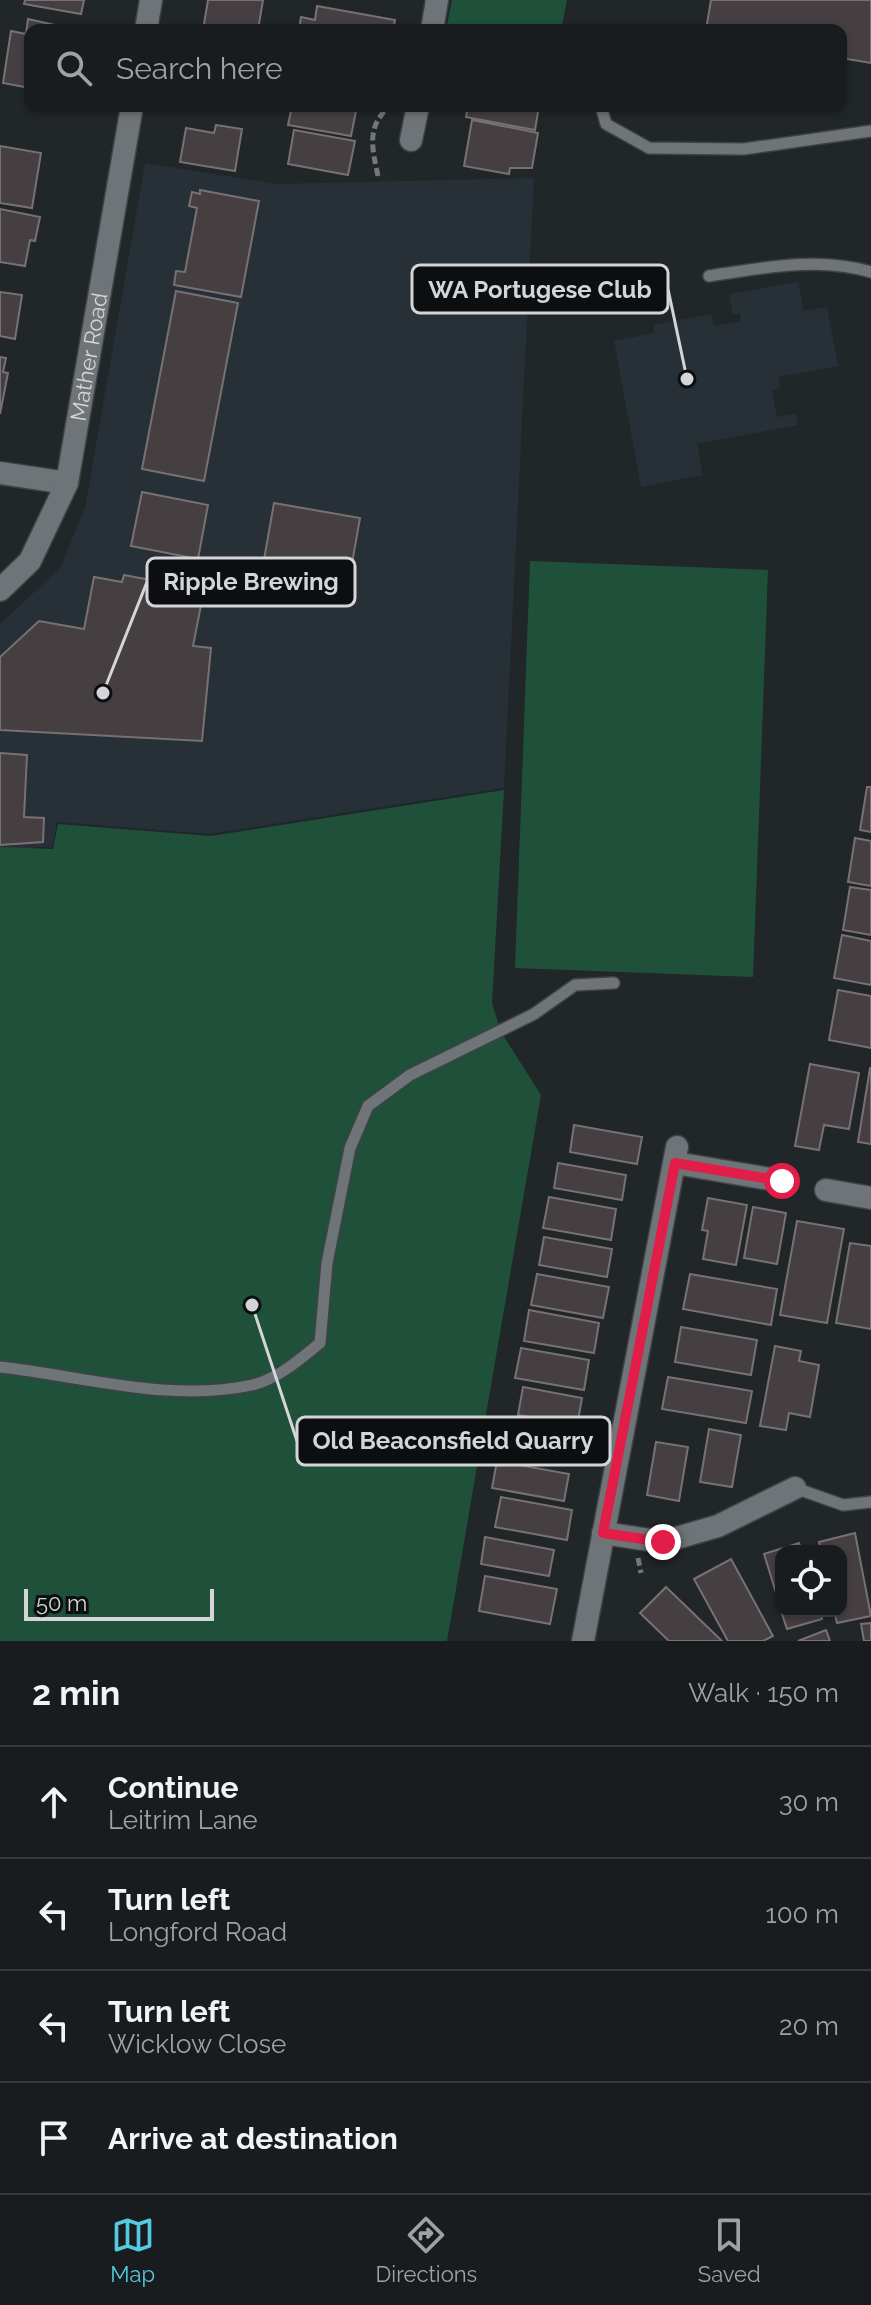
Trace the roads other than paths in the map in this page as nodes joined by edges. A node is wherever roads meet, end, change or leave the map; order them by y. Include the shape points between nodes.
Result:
1 (151, 0) edge
2 (437, 0) edge
3 (147, 24) edge
4 (433, 24) edge
5 (131, 112) edge
6 (417, 112) edge
7 (603, 112) edge
8 (871, 131) edge
9 (411, 140) dead end
10 (871, 272) edge
11 (709, 276) dead end
12 (0, 473) edge
13 (67, 483) junction
14 (0, 590) edge
15 (614, 983) dead end
16 (782, 1181) dead end
17 (826, 1190) dead end
18 (871, 1198) edge
19 (0, 1367) edge
20 (795, 1488) joint
21 (871, 1502) edge
22 (603, 1533) junction
23 (583, 1641) edge

1 - 3 street
2 - 4 street
5 - 13 street, Mather Road
6 - 9 street
7 - 8 lane via 606,124 649,148 744,149
10 - 11 lane via 851,266 787,265
12 - 13 street
13 - 14 street, Mather Road via 30,561
15 - 19 lane via 575,985 523,1020 410,1075 368,1106 350,1148 327,1263 320,1343 288,1369 254,1384 198,1392
16 - 22 street via 676,1155
17 - 18 street
20 - 21 lane via 843,1505
20 - 22 street via 718,1526 663,1542
22 - 23 street

